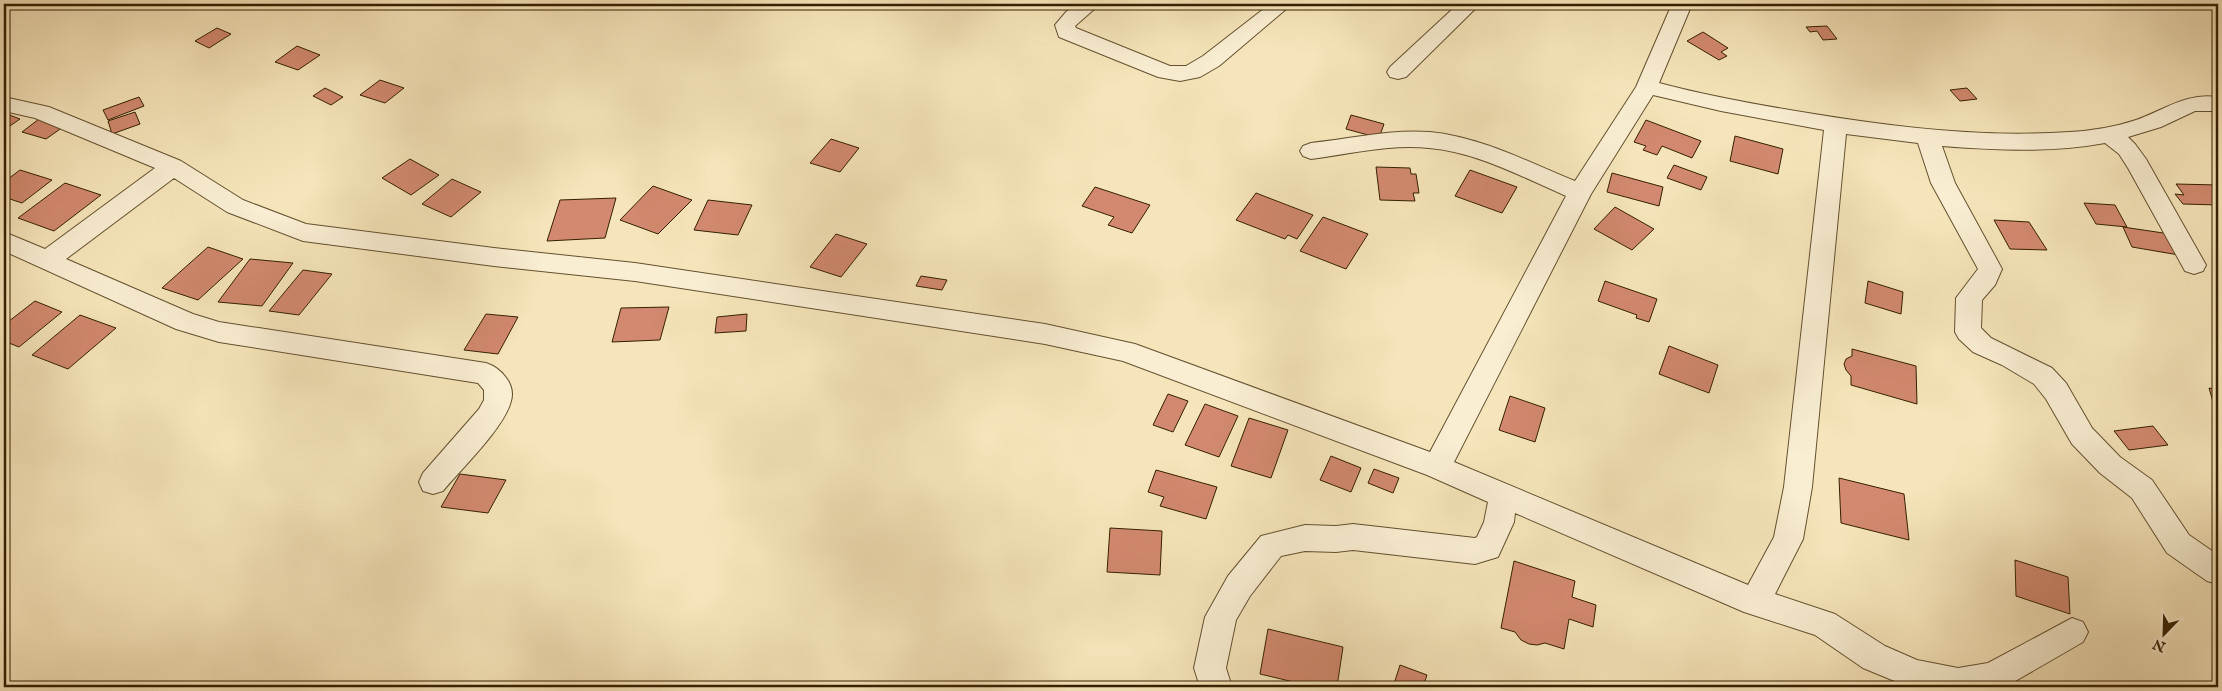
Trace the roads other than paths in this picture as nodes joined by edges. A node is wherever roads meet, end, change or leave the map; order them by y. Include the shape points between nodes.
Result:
1 (1090, 4) edge
2 (1282, 4) edge
3 (1470, 4) edge
4 (1682, 4) edge
5 (1398, 72) dead end
6 (1647, 87) junction
7 (4, 104) edge
8 (2218, 104) edge
9 (1836, 125) junction
10 (2110, 135) junction
11 (1928, 138) junction
12 (1311, 152) dead end
13 (174, 167) junction
14 (1580, 192) junction
15 (4, 241) edge
16 (48, 260) junction
17 (2194, 265) dead end
18 (1437, 466) junction
19 (433, 482) dead end
20 (1503, 496) junction
21 (2218, 571) edge
22 (1755, 602) junction
23 (2072, 632) dead end
24 (1216, 687) edge

1 - 2 street via 1065,25 1066,32 1166,72 1180,74 1192,72 1211,61
3 - 5 street
4 - 6 street
6 - 9 street via 1713,104
6 - 14 street
7 - 13 street via 41,112
8 - 10 street via 2191,103 2146,125
9 - 11 street
9 - 22 street via 1798,487 1788,539
10 - 11 street via 2070,140 1983,142
10 - 17 street via 2138,165
11 - 21 street via 1943,183 1990,269 1969,298 1968,332 1982,345 2043,376 2056,391 2082,436 2110,465 2142,489 2178,544
12 - 14 street via 1430,140 1476,150
13 - 16 street
13 - 18 street via 235,206 303,232 635,272 1088,342 1126,351
14 - 18 street
15 - 16 street
16 - 19 street via 185,322 220,332 486,374 498,387 498,401 489,417
18 - 20 street
20 - 22 street
20 - 24 street via 1499,522 1487,548 1474,551 1352,537 1336,540 1305,538 1272,545 1239,586 1221,617 1210,668
22 - 23 street via 1824,624 1874,657 1908,671 1958,683 1993,677

